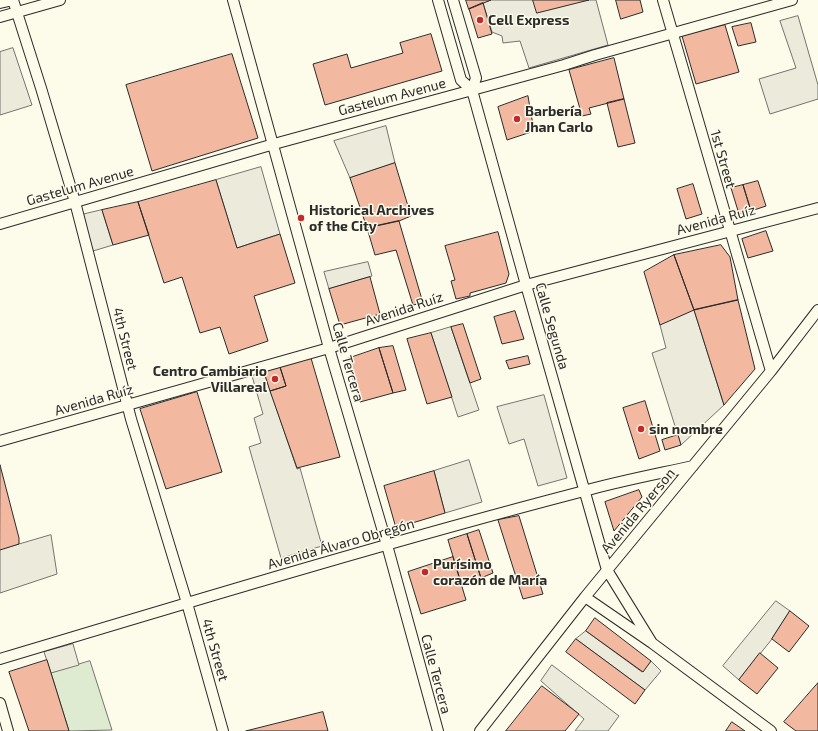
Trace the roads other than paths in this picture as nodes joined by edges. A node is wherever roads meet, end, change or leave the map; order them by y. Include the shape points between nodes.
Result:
1 (13, 0) edge
2 (60, 0) edge
3 (233, 0) edge
4 (438, 0) edge
5 (453, 0) edge
6 (663, 0) edge
7 (792, 0) edge
8 (0, 3) edge
9 (18, 13) junction
10 (0, 17) edge
11 (673, 33) junction
12 (472, 90) junction
13 (274, 144) junction
14 (75, 202) junction
15 (818, 208) edge
16 (0, 224) edge
17 (729, 230) junction
18 (526, 285) junction
19 (818, 310) edge
20 (329, 348) junction
21 (771, 371) junction
22 (128, 405) junction
23 (0, 442) edge
24 (693, 466) junction
25 (585, 490) junction
26 (387, 545) junction
27 (607, 570) junction
28 (585, 597) junction
29 (186, 603) junction
30 (652, 643) junction
31 (0, 659) edge
32 (0, 704) edge
33 (8, 731) edge
34 (223, 731) edge
35 (438, 731) edge
36 (480, 731) edge
37 (771, 731) edge

1 - 8 street
1 - 9 street, 4th Street
2 - 9 street
3 - 13 street, Calle Tercera
4 - 12 street, Calle Segunda via 462,80
5 - 12 street, Calle Segunda via 476,78
6 - 11 street, 1st Street
7 - 11 street, Gastelum Avenue
9 - 10 street
9 - 14 street, 4th Street
11 - 12 street, Gastelum Avenue
11 - 17 street, 1st Street
12 - 13 street, Gastelum Avenue
12 - 18 street, Calle Segunda
13 - 14 street, Gastelum Avenue
13 - 20 street, Calle Tercera
14 - 16 street, Gastelum Avenue
14 - 22 street, 4th Street
15 - 17 street, Avenida Ruíz
17 - 18 street, Avenida Ruíz
17 - 21 street, 1st Street
18 - 20 street, Avenida Ruíz
18 - 25 street, Calle Segunda
19 - 21 street, Avenida Ryerson
20 - 22 street, Avenida Ruíz
20 - 26 street, Calle Tercera
21 - 24 street, Avenida Ryerson
22 - 23 street, Avenida Ruíz
22 - 29 street, 4th Street
24 - 25 street, Avenida Álvaro Obregón
24 - 27 street, Avenida Ryerson
25 - 26 street, Avenida Álvaro Obregón
25 - 27 street, Calle Segunda
26 - 29 street, Avenida Álvaro Obregón
26 - 35 street, Calle Tercera
27 - 28 street, Avenida Ryerson
27 - 30 street, Calle Segunda
28 - 30 street
28 - 36 street, Avenida Ryerson
29 - 31 street, Avenida Álvaro Obregón
29 - 34 street, 4th Street
30 - 37 street
32 - 33 street

